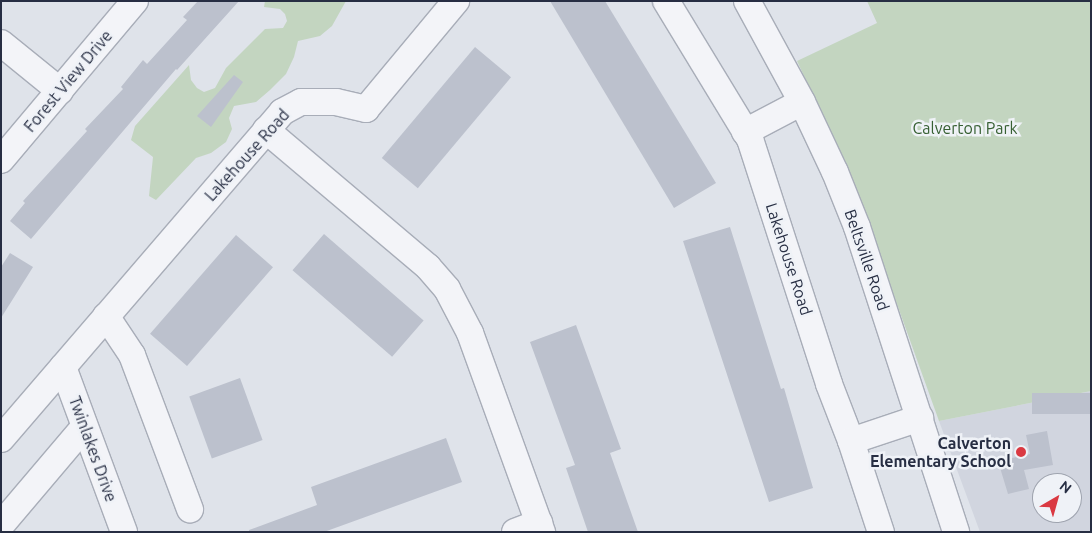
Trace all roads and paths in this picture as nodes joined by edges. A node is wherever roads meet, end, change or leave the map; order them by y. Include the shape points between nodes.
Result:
1 (135, 1) edge
2 (456, 1) edge
3 (666, 1) edge
4 (747, 1) edge
5 (1, 42) edge
6 (60, 91) junction
7 (802, 102) junction
8 (266, 130) junction
9 (745, 132) junction
10 (1, 160) edge
11 (106, 316) junction
12 (62, 367) junction
13 (920, 418) junction
14 (84, 427) junction
15 (1, 439) edge
16 (851, 441) junction
17 (190, 509) dead end
18 (1, 525) edge
19 (532, 529) edge
20 (124, 532) edge
21 (881, 532) edge
22 (956, 532) edge

1 - 6 street, Forest View Drive
2 - 8 street, Lakehouse Road via 366,109 336,102 302,102 282,112
3 - 9 street, Lakehouse Road
4 - 7 street, Beltsville Road
5 - 6 street
6 - 10 street, Forest View Drive
7 - 9 street
7 - 13 street, Beltsville Road via 857,227
8 - 11 street, Lakehouse Road
8 - 19 street via 428,268 447,289 470,333
9 - 16 street, Lakehouse Road
11 - 12 street, Lakehouse Road
11 - 17 street via 132,355
12 - 14 street, Twinlakes Drive
12 - 15 street, Lakehouse Road
13 - 16 street
13 - 22 street, Beltsville Road
14 - 18 street
14 - 20 street, Twinlakes Drive
16 - 21 street, Lakehouse Road

